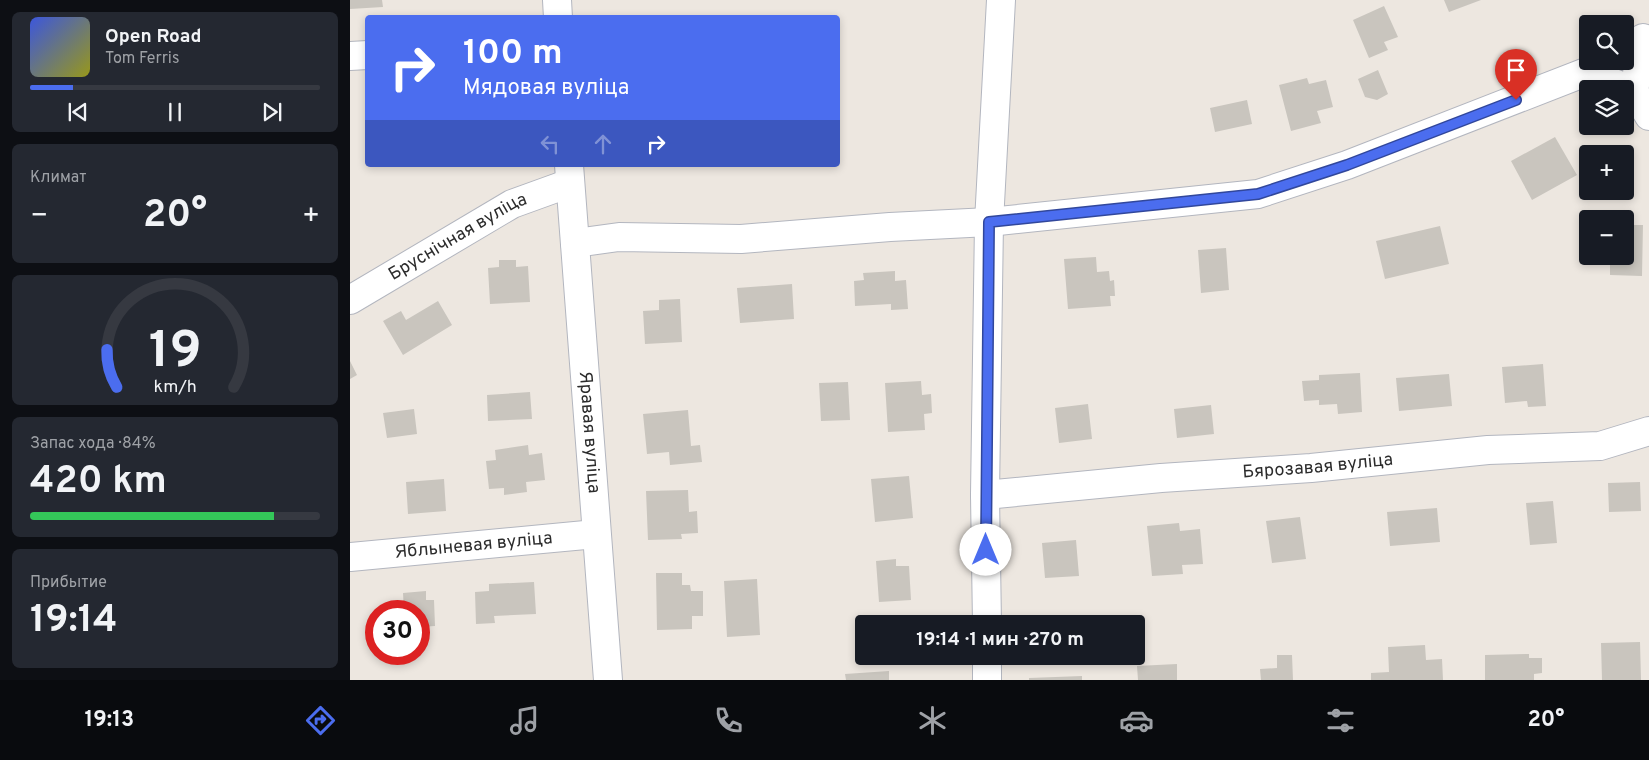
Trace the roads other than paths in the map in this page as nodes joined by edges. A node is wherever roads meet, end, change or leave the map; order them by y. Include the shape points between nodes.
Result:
1 (556, 0) edge
2 (1001, 0) edge
3 (558, 15) edge
4 (1639, 40) edge
5 (365, 55) edge
6 (350, 56) edge
7 (1588, 70) edge
8 (1601, 70) edge
9 (1617, 80) edge
10 (1634, 91) joint
11 (1649, 116) edge
12 (569, 174) edge
13 (989, 222) junction
14 (575, 243) junction
15 (350, 300) edge
16 (1649, 431) edge
17 (985, 496) junction
18 (596, 534) junction
19 (350, 557) edge
20 (987, 615) edge
21 (987, 665) edge
22 (608, 680) edge
23 (987, 680) edge

1 - 3 street
2 - 13 street
4 - 10 street
5 - 6 street
7 - 13 street via 1347,165 1258,194
8 - 9 street
10 - 11 street
12 - 14 street, Яравая вуліца
12 - 15 street, Бруснічная вуліца
13 - 14 street via 741,239 619,237
13 - 17 street
14 - 18 street, Яравая вуліца
16 - 17 street, Бярозавая вуліца via 1600,446 1488,450
17 - 20 street
18 - 19 street, Яблыневая вуліца
18 - 22 street, Яравая вуліца
21 - 23 street

